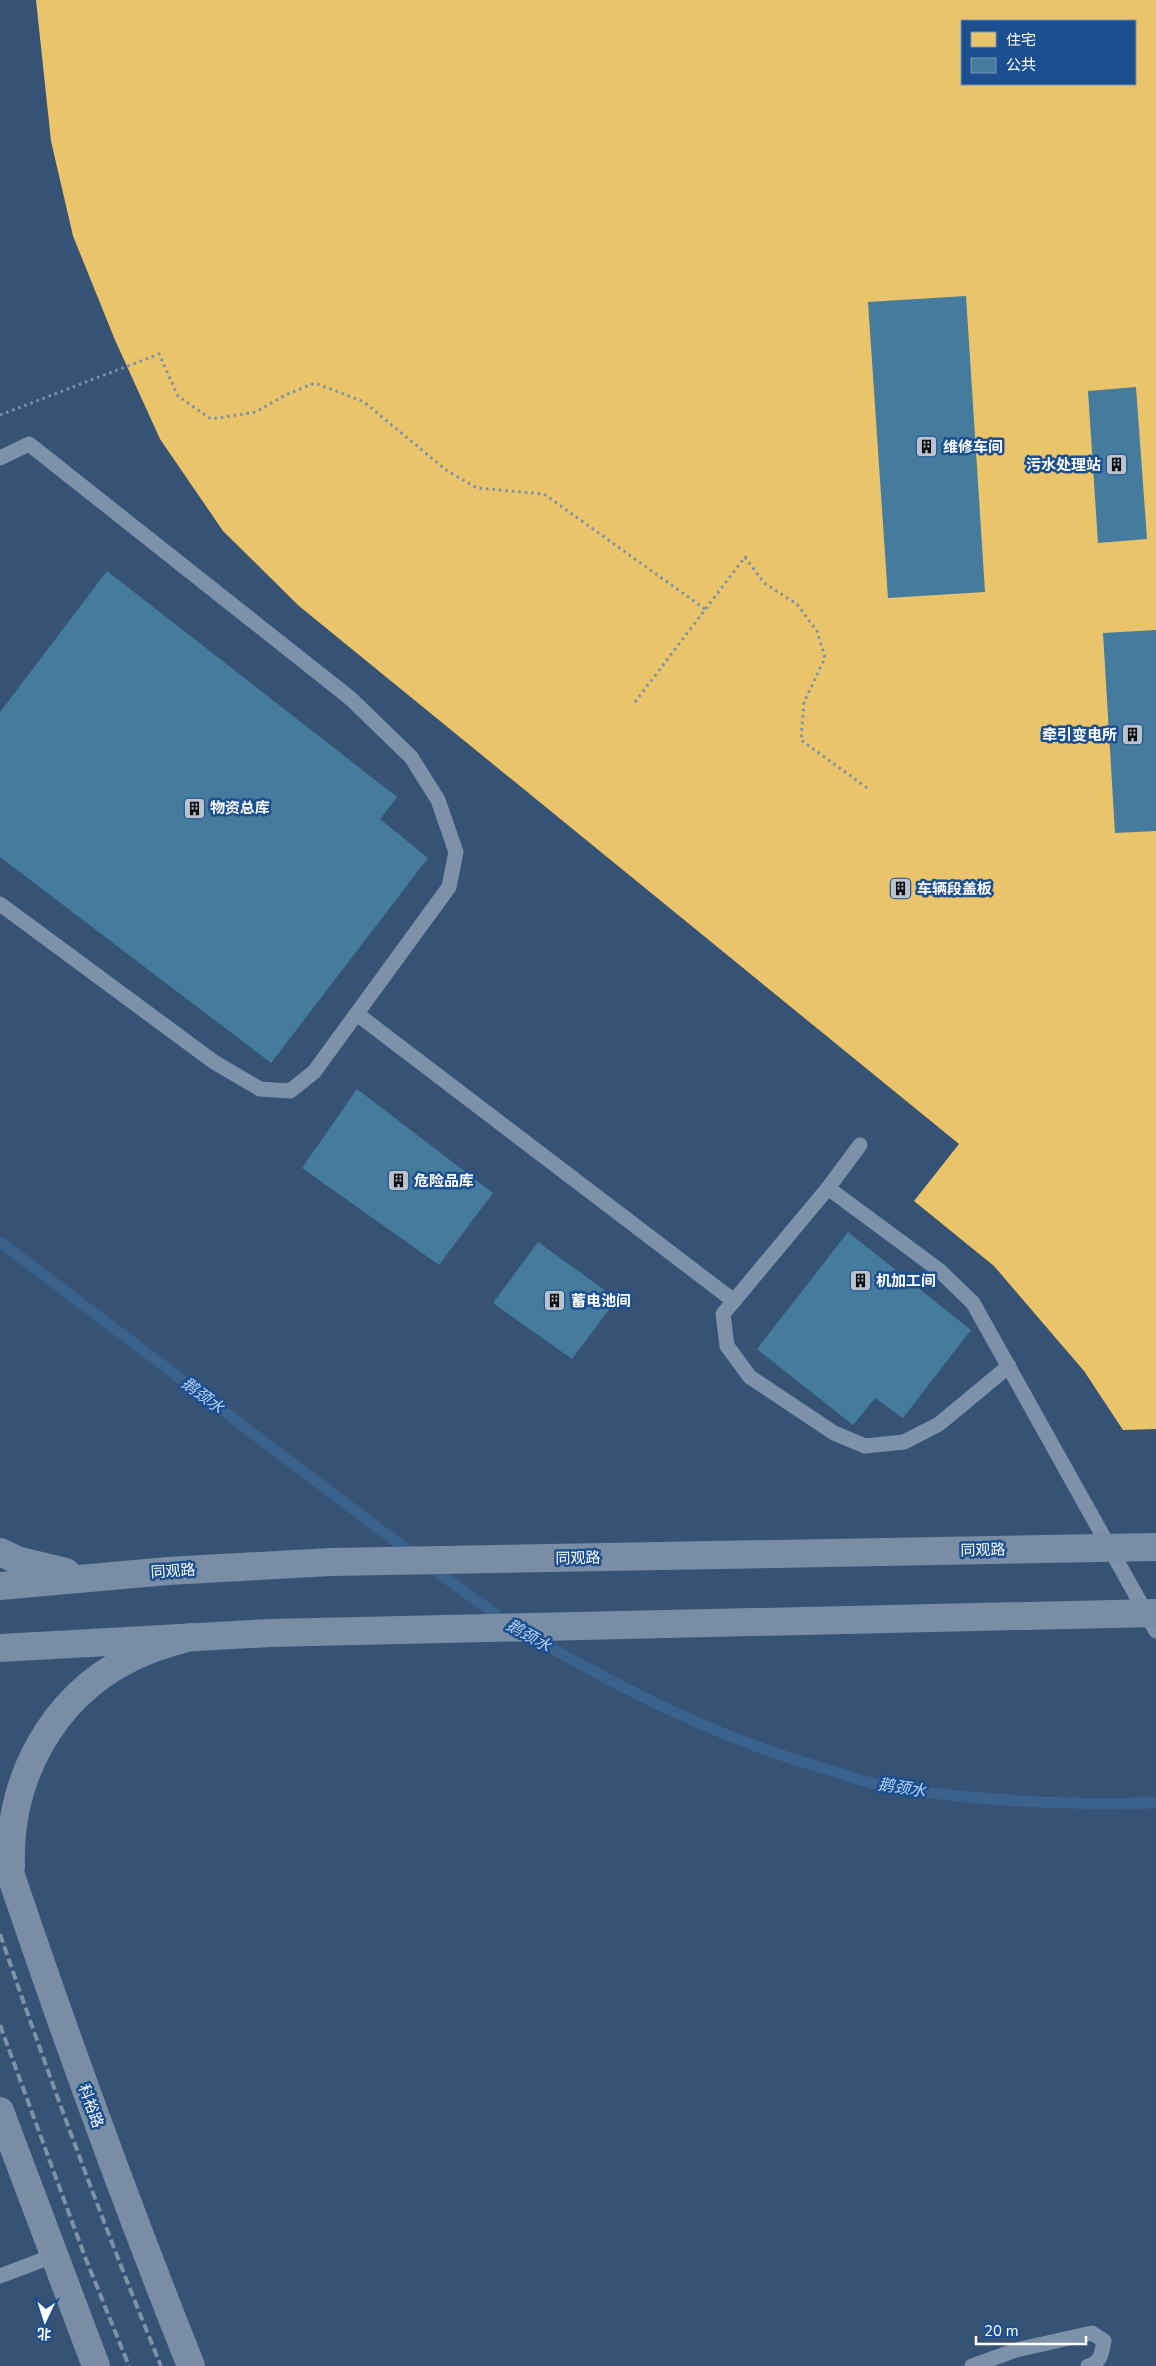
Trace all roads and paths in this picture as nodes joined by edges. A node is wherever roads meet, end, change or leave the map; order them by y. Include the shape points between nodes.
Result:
1 (0, 415) edge
2 (0, 458) edge
3 (706, 609) junction
4 (635, 702) dead end
5 (870, 790) dead end
6 (0, 904) edge
7 (357, 1014) junction
8 (860, 1145) dead end
9 (828, 1188) junction
10 (734, 1301) junction
11 (1009, 1366) junction
12 (1156, 1547) edge
13 (0, 1552) edge
14 (118, 1575) junction
15 (0, 1586) edge
16 (1156, 1613) edge
17 (1156, 1631) edge
18 (190, 1637) junction
19 (0, 1648) edge
20 (0, 1843) edge
21 (11, 1877) junction
22 (0, 2111) edge
23 (53, 2256) junction
24 (0, 2276) edge
25 (96, 2366) edge
26 (191, 2366) edge
27 (972, 2366) edge
28 (1088, 2366) edge

1 - 3 path, bridge via 159,354 178,396 212,419 256,412 315,383 364,402 446,470 477,488 544,494
2 - 7 lane via 29,444 350,698 411,756 438,800 456,852 449,887
3 - 4 path
3 - 5 path via 745,557 764,583 797,604 817,631 825,658 804,702 801,740
6 - 7 lane via 214,1062 260,1089 290,1091 314,1072
7 - 10 lane
8 - 9 lane
9 - 10 lane
9 - 11 lane via 939,1270 973,1303
10 - 11 lane via 723,1314 727,1346 750,1377 834,1433 865,1446 904,1442 939,1424
11 - 17 lane
12 - 14 street, 同观路, bridge via 330,1562
13 - 14 street via 50,1569 83,1575
14 - 15 street, 同观路
16 - 18 street, bridge
18 - 19 street
18 - 21 street via 158,1646 107,1672 75,1697 53,1723 36,1750 14,1812 10,1844
20 - 21 street, 科裕路
21 - 26 street, 科裕路 via 65,2035
22 - 23 street
23 - 24 lane
23 - 25 street
27 - 28 lane via 1016,2350 1092,2333 1104,2340 1101,2357

